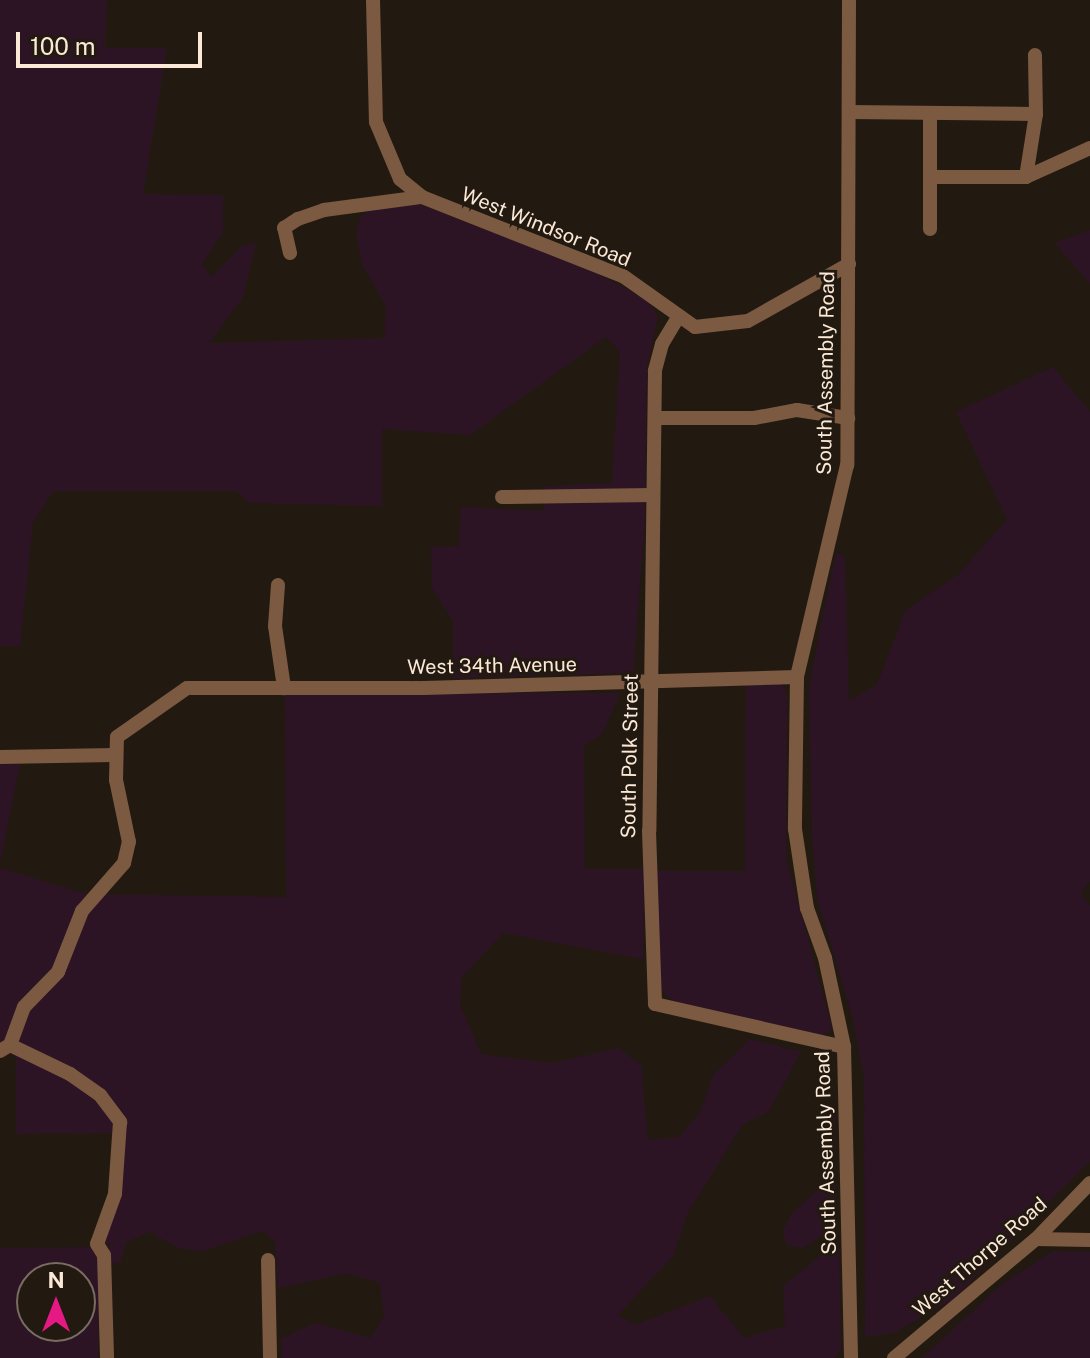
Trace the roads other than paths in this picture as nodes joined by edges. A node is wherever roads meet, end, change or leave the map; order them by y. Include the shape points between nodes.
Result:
1 (373, 0) edge
2 (849, 0) edge
3 (1035, 55) dead end
4 (849, 112) junction
5 (930, 113) junction
6 (1036, 114) junction
7 (1090, 148) edge
8 (930, 177) junction
9 (1026, 177) junction
10 (422, 197) junction
11 (930, 229) dead end
12 (290, 253) dead end
13 (849, 264) junction
14 (677, 319) junction
15 (656, 418) junction
16 (848, 418) junction
17 (653, 495) junction
18 (502, 497) dead end
19 (278, 585) dead end
20 (797, 677) junction
21 (651, 683) junction
22 (284, 688) junction
23 (114, 755) junction
24 (0, 757) edge
25 (844, 1047) junction
26 (5, 1048) edge
27 (1090, 1183) edge
28 (1036, 1239) junction
29 (1090, 1240) edge
30 (268, 1260) dead end
31 (107, 1358) edge
32 (270, 1358) edge
33 (851, 1358) edge
34 (894, 1358) edge

1 - 10 street, West Windsor Road via 376,122 400,179
2 - 4 street, South Assembly Road
3 - 6 street
4 - 5 street
4 - 13 street, South Assembly Road
5 - 6 street
5 - 8 street
6 - 9 street
7 - 9 street
8 - 9 street
8 - 11 street
10 - 12 street via 324,210 298,219 284,228
10 - 14 street, West Windsor Road via 623,276
13 - 14 street, West Windsor Road via 748,321 713,328
13 - 16 street, South Assembly Road
14 - 15 street, South Polk Street via 662,344 655,371
15 - 16 street via 754,418 797,410
15 - 17 street, South Polk Street
16 - 20 street, South Assembly Road via 837,526 808,614
17 - 18 street
17 - 21 street, South Polk Street
19 - 22 street via 275,626
20 - 21 street, West 34th Avenue
20 - 25 street, South Assembly Road via 799,868
21 - 22 street, West 34th Avenue
21 - 25 street, South Polk Street via 649,956 655,1004
22 - 23 street, West 34th Avenue via 187,688 126,726 117,737
23 - 24 street
23 - 26 street via 129,842 124,863 82,911 58,972 24,1007
25 - 33 street, South Assembly Road
26 - 31 street via 70,1074 100,1095 120,1122 115,1194 98,1238 104,1255
27 - 28 street, West Thorpe Road
28 - 29 street
28 - 34 street, West Thorpe Road
30 - 32 street

